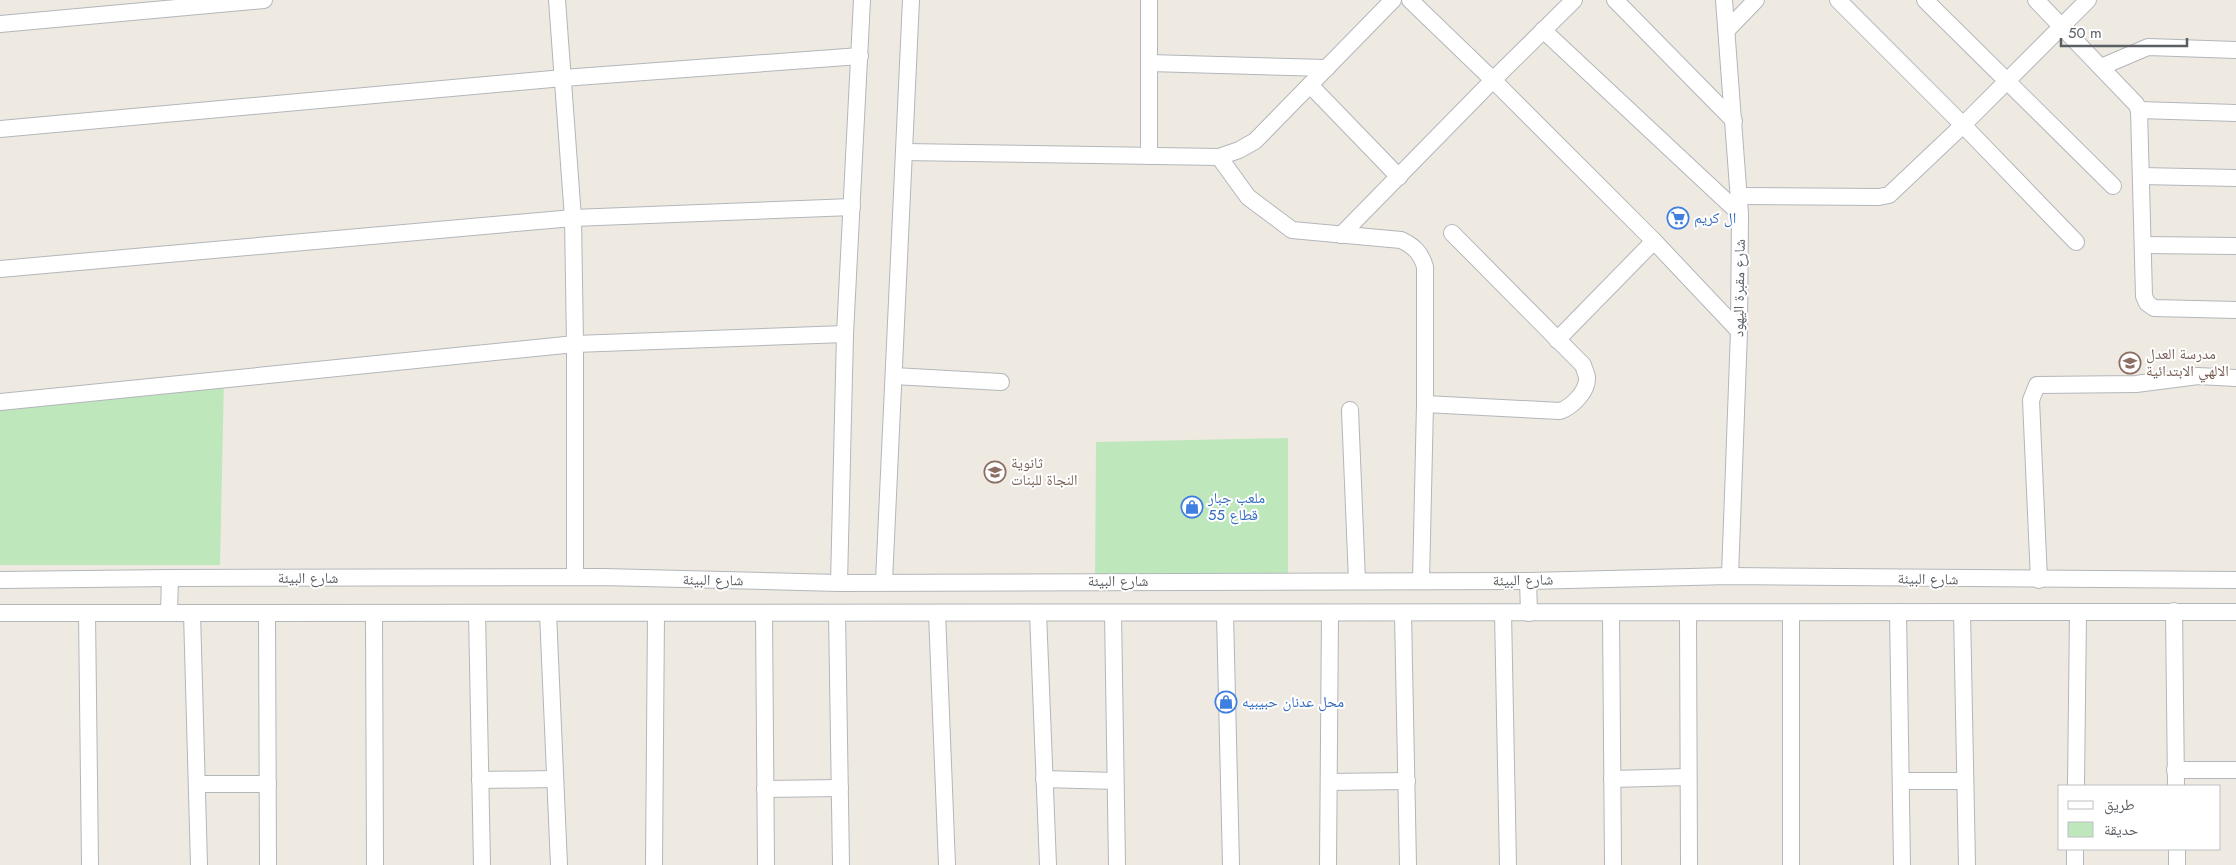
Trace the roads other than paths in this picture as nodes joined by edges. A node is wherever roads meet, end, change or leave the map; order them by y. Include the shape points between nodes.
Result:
1 (264, 0) edge
2 (557, 0) edge
3 (862, 0) edge
4 (911, 0) edge
5 (1149, 0) edge
6 (1393, 0) edge
7 (1410, 0) edge
8 (1574, 0) edge
9 (1614, 0) edge
10 (1724, 0) edge
11 (1756, 0) edge
12 (1838, 0) edge
13 (1924, 0) edge
14 (2036, 0) edge
15 (2088, 0) edge
16 (0, 24) edge
17 (2062, 26) junction
18 (1543, 30) junction
19 (1727, 30) junction
20 (2236, 50) edge
21 (860, 56) junction
22 (1149, 63) junction
23 (2101, 67) junction
24 (1327, 68) junction
25 (563, 78) junction
26 (1494, 80) junction
27 (2006, 82) junction
28 (1310, 85) junction
29 (2139, 110) junction
30 (2236, 113) edge
31 (1734, 121) junction
32 (1963, 125) junction
33 (0, 129) edge
34 (904, 152) junction
35 (1149, 156) junction
36 (1219, 157) junction
37 (2141, 176) junction
38 (1399, 177) junction
39 (2236, 178) edge
40 (2113, 186) dead end
41 (1739, 196) junction
42 (852, 207) junction
43 (1740, 214) junction
44 (573, 218) junction
45 (1452, 234) dead end
46 (1341, 235) junction
47 (1654, 241) junction
48 (2076, 242) dead end
49 (2143, 246) junction
50 (2236, 246) edge
51 (0, 269) edge
52 (2236, 310) edge
53 (1739, 331) junction
54 (845, 334) junction
55 (1557, 340) junction
56 (575, 344) junction
57 (894, 376) junction
58 (2236, 378) edge
59 (1001, 382) dead end
60 (0, 402) edge
61 (1425, 404) junction
62 (1350, 410) dead end
63 (1730, 576) junction
64 (575, 577) junction
65 (170, 578) junction
66 (0, 580) edge
67 (1421, 580) junction
68 (1528, 580) junction
69 (2038, 580) junction
70 (2236, 580) edge
71 (884, 581) junction
72 (1357, 581) junction
73 (839, 583) junction
74 (2174, 611) junction
75 (1898, 612) junction
76 (1962, 612) junction
77 (2078, 612) junction
78 (2236, 612) edge
79 (0, 613) edge
80 (87, 613) junction
81 (169, 613) junction
82 (192, 613) junction
83 (267, 613) junction
84 (374, 613) junction
85 (476, 613) junction
86 (548, 613) junction
87 (656, 613) junction
88 (764, 613) junction
89 (837, 613) junction
90 (937, 613) junction
91 (1038, 613) junction
92 (1113, 613) junction
93 (1503, 613) junction
94 (1529, 613) junction
95 (1611, 613) junction
96 (1688, 613) junction
97 (1791, 613) junction
98 (1225, 614) junction
99 (1330, 614) junction
100 (1402, 614) junction
101 (2236, 770) edge
102 (1688, 777) junction
103 (2175, 778) edge
104 (555, 779) junction
105 (1044, 779) junction
106 (1612, 779) junction
107 (480, 780) junction
108 (1115, 781) junction
109 (1406, 781) junction
110 (1901, 781) junction
111 (1965, 781) junction
112 (1328, 782) junction
113 (197, 784) junction
114 (268, 784) junction
115 (2076, 785) edge
116 (840, 788) junction
117 (765, 789) junction
118 (2075, 850) edge
119 (2177, 850) edge
120 (90, 865) edge
121 (199, 865) edge
122 (268, 865) edge
123 (375, 865) edge
124 (482, 865) edge
125 (558, 865) edge
126 (654, 865) edge
127 (766, 865) edge
128 (841, 865) edge
129 (947, 865) edge
130 (1048, 865) edge
131 (1117, 865) edge
132 (1231, 865) edge
133 (1328, 865) edge
134 (1408, 865) edge
135 (1508, 865) edge
136 (1613, 865) edge
137 (1689, 865) edge
138 (1790, 865) edge
139 (1902, 865) edge
140 (1967, 865) edge
141 (2075, 865) edge
142 (2177, 865) edge

1 - 16 street
2 - 25 street
3 - 21 street
4 - 34 street
5 - 22 street
6 - 24 street
7 - 26 street
8 - 18 street
9 - 31 street
10 - 19 street, شارع مقبرة اليهود
11 - 19 street
12 - 32 street
13 - 27 street
14 - 17 street
15 - 17 street
17 - 23 street
17 - 27 street
18 - 26 street
18 - 43 street
19 - 31 street, شارع مقبرة اليهود
20 - 23 street via 2148,47
21 - 25 street
21 - 42 street
22 - 24 street
22 - 35 street
23 - 29 street
24 - 28 street
25 - 33 street
25 - 44 street
26 - 38 street
26 - 47 street
27 - 32 street
27 - 40 street
28 - 36 street via 1255,141
28 - 38 street
29 - 30 street
29 - 37 street
31 - 41 street, شارع مقبرة اليهود
32 - 41 street via 1889,195
32 - 48 street
34 - 35 street
34 - 57 street
35 - 36 street
36 - 46 street via 1248,197 1292,230
37 - 39 street
37 - 49 street
38 - 46 street
41 - 43 street, شارع مقبرة اليهود
42 - 44 street
42 - 54 street
43 - 53 street, شارع مقبرة اليهود
44 - 51 street
44 - 56 street
45 - 55 street
46 - 61 street via 1401,240 1410,244 1422,258 1425,267
47 - 53 street
47 - 55 street
49 - 50 street
49 - 52 street via 2146,303 2154,308
53 - 63 street, شارع مقبرة اليهود
54 - 56 street
54 - 73 street
55 - 61 street via 1583,365 1587,377 1586,388 1569,408 1560,411
56 - 60 street
56 - 64 street
57 - 59 street
57 - 71 street
58 - 69 street via 2198,376 2136,384 2037,385 2031,400
61 - 67 street
62 - 72 street
63 - 68 street, شارع البيئة
63 - 69 street, شارع البيئة
64 - 65 street, شارع البيئة
64 - 73 street, شارع البيئة
65 - 66 street, شارع البيئة
65 - 81 street
67 - 68 street, شارع البيئة
67 - 72 street, شارع البيئة
68 - 94 street
69 - 70 street, شارع البيئة
71 - 72 street, شارع البيئة
71 - 73 street, شارع البيئة
74 - 77 street
74 - 78 street
74 - 103 street
75 - 76 street
75 - 97 street
75 - 110 street
76 - 77 street
76 - 111 street
77 - 115 street
79 - 80 street
80 - 81 street
80 - 120 street
81 - 82 street
82 - 83 street
82 - 113 street
83 - 84 street
83 - 114 street
84 - 85 street
84 - 123 street
85 - 86 street
85 - 107 street
86 - 87 street
86 - 104 street
87 - 88 street
87 - 126 street
88 - 89 street
88 - 117 street
89 - 90 street
89 - 116 street
90 - 91 street
90 - 129 street
91 - 92 street
91 - 105 street
92 - 98 street
92 - 108 street
93 - 94 street
93 - 100 street
93 - 135 street
94 - 95 street
95 - 96 street
95 - 106 street
96 - 97 street
96 - 102 street
97 - 138 street
98 - 99 street
98 - 132 street
99 - 100 street
99 - 112 street
100 - 109 street
101 - 103 street
102 - 106 street
102 - 137 street
104 - 107 street
104 - 125 street
105 - 108 street
105 - 130 street
106 - 136 street
107 - 124 street
108 - 131 street
109 - 112 street
109 - 134 street
110 - 111 street
110 - 139 street
111 - 140 street
112 - 133 street
113 - 114 street
113 - 121 street
114 - 122 street
116 - 117 street
116 - 128 street
117 - 127 street
118 - 141 street
119 - 142 street

